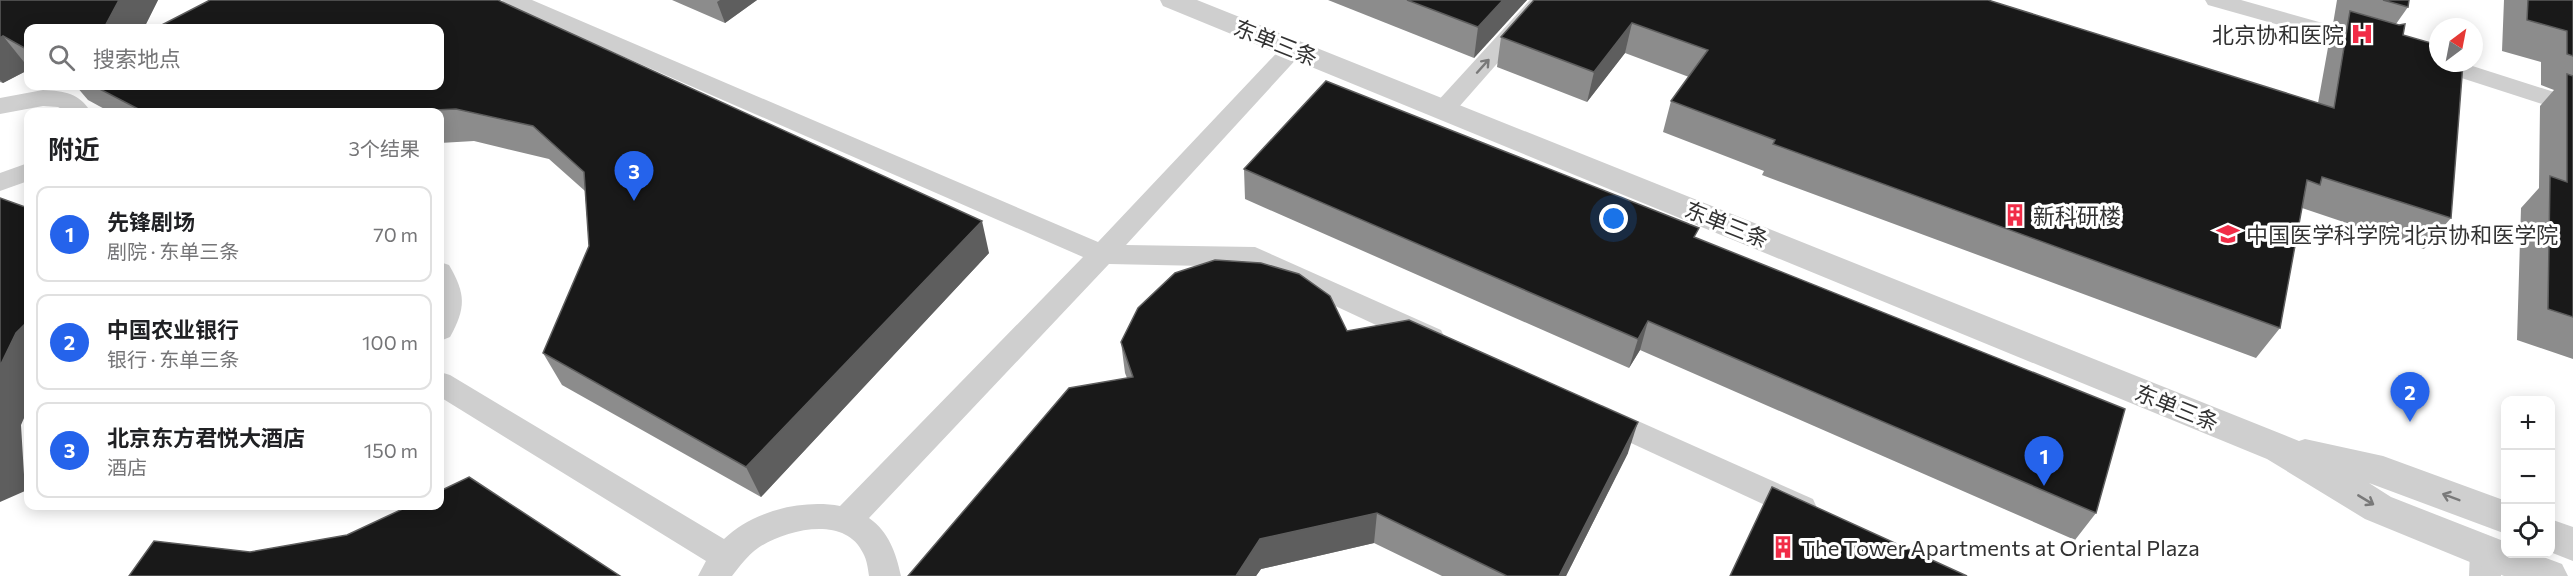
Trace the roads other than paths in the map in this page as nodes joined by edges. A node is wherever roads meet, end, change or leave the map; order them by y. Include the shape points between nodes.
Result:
1 (513, 0) edge
2 (1173, 0) edge
3 (1542, 0) edge
4 (2216, 0) edge
5 (2378, 46) edge
6 (1293, 49) junction
7 (2467, 72) edge
8 (87, 90) edge
9 (0, 105) edge
10 (72, 106) edge
11 (2573, 106) edge
12 (1443, 110) junction
13 (24, 173) edge
14 (0, 182) edge
15 (1102, 254) junction
16 (444, 279) edge
17 (444, 322) edge
18 (1450, 347) edge
19 (444, 386) edge
20 (1580, 406) edge
21 (2280, 448) junction
22 (2501, 516) edge
23 (1830, 521) edge
24 (845, 522) junction
25 (2555, 538) edge
26 (2573, 544) edge
27 (2486, 564) edge
28 (720, 567) edge
29 (885, 576) edge
30 (2548, 576) edge

1 - 15 lane
2 - 6 street, 东单三条
12 -> 3 lane
4 - 5 lane
6 - 12 street, 东单三条
6 - 15 lane
7 - 11 lane
8 - 10 lane
9 - 10 lane via 49,98
12 - 21 street, 东单三条
13 - 14 lane
15 - 18 lane via 1255,257
15 - 24 lane
16 - 17 lane via 450,290
19 - 28 lane
20 - 23 lane
22 -> 21 street, 东单三条 via 2383,471
21 -> 27 street, 东单三条 via 2378,508
24 - 28 lane via 822,516 770,526 747,539
24 - 29 lane via 867,534 880,553
25 - 26 street
27 - 30 street, 东单三条

